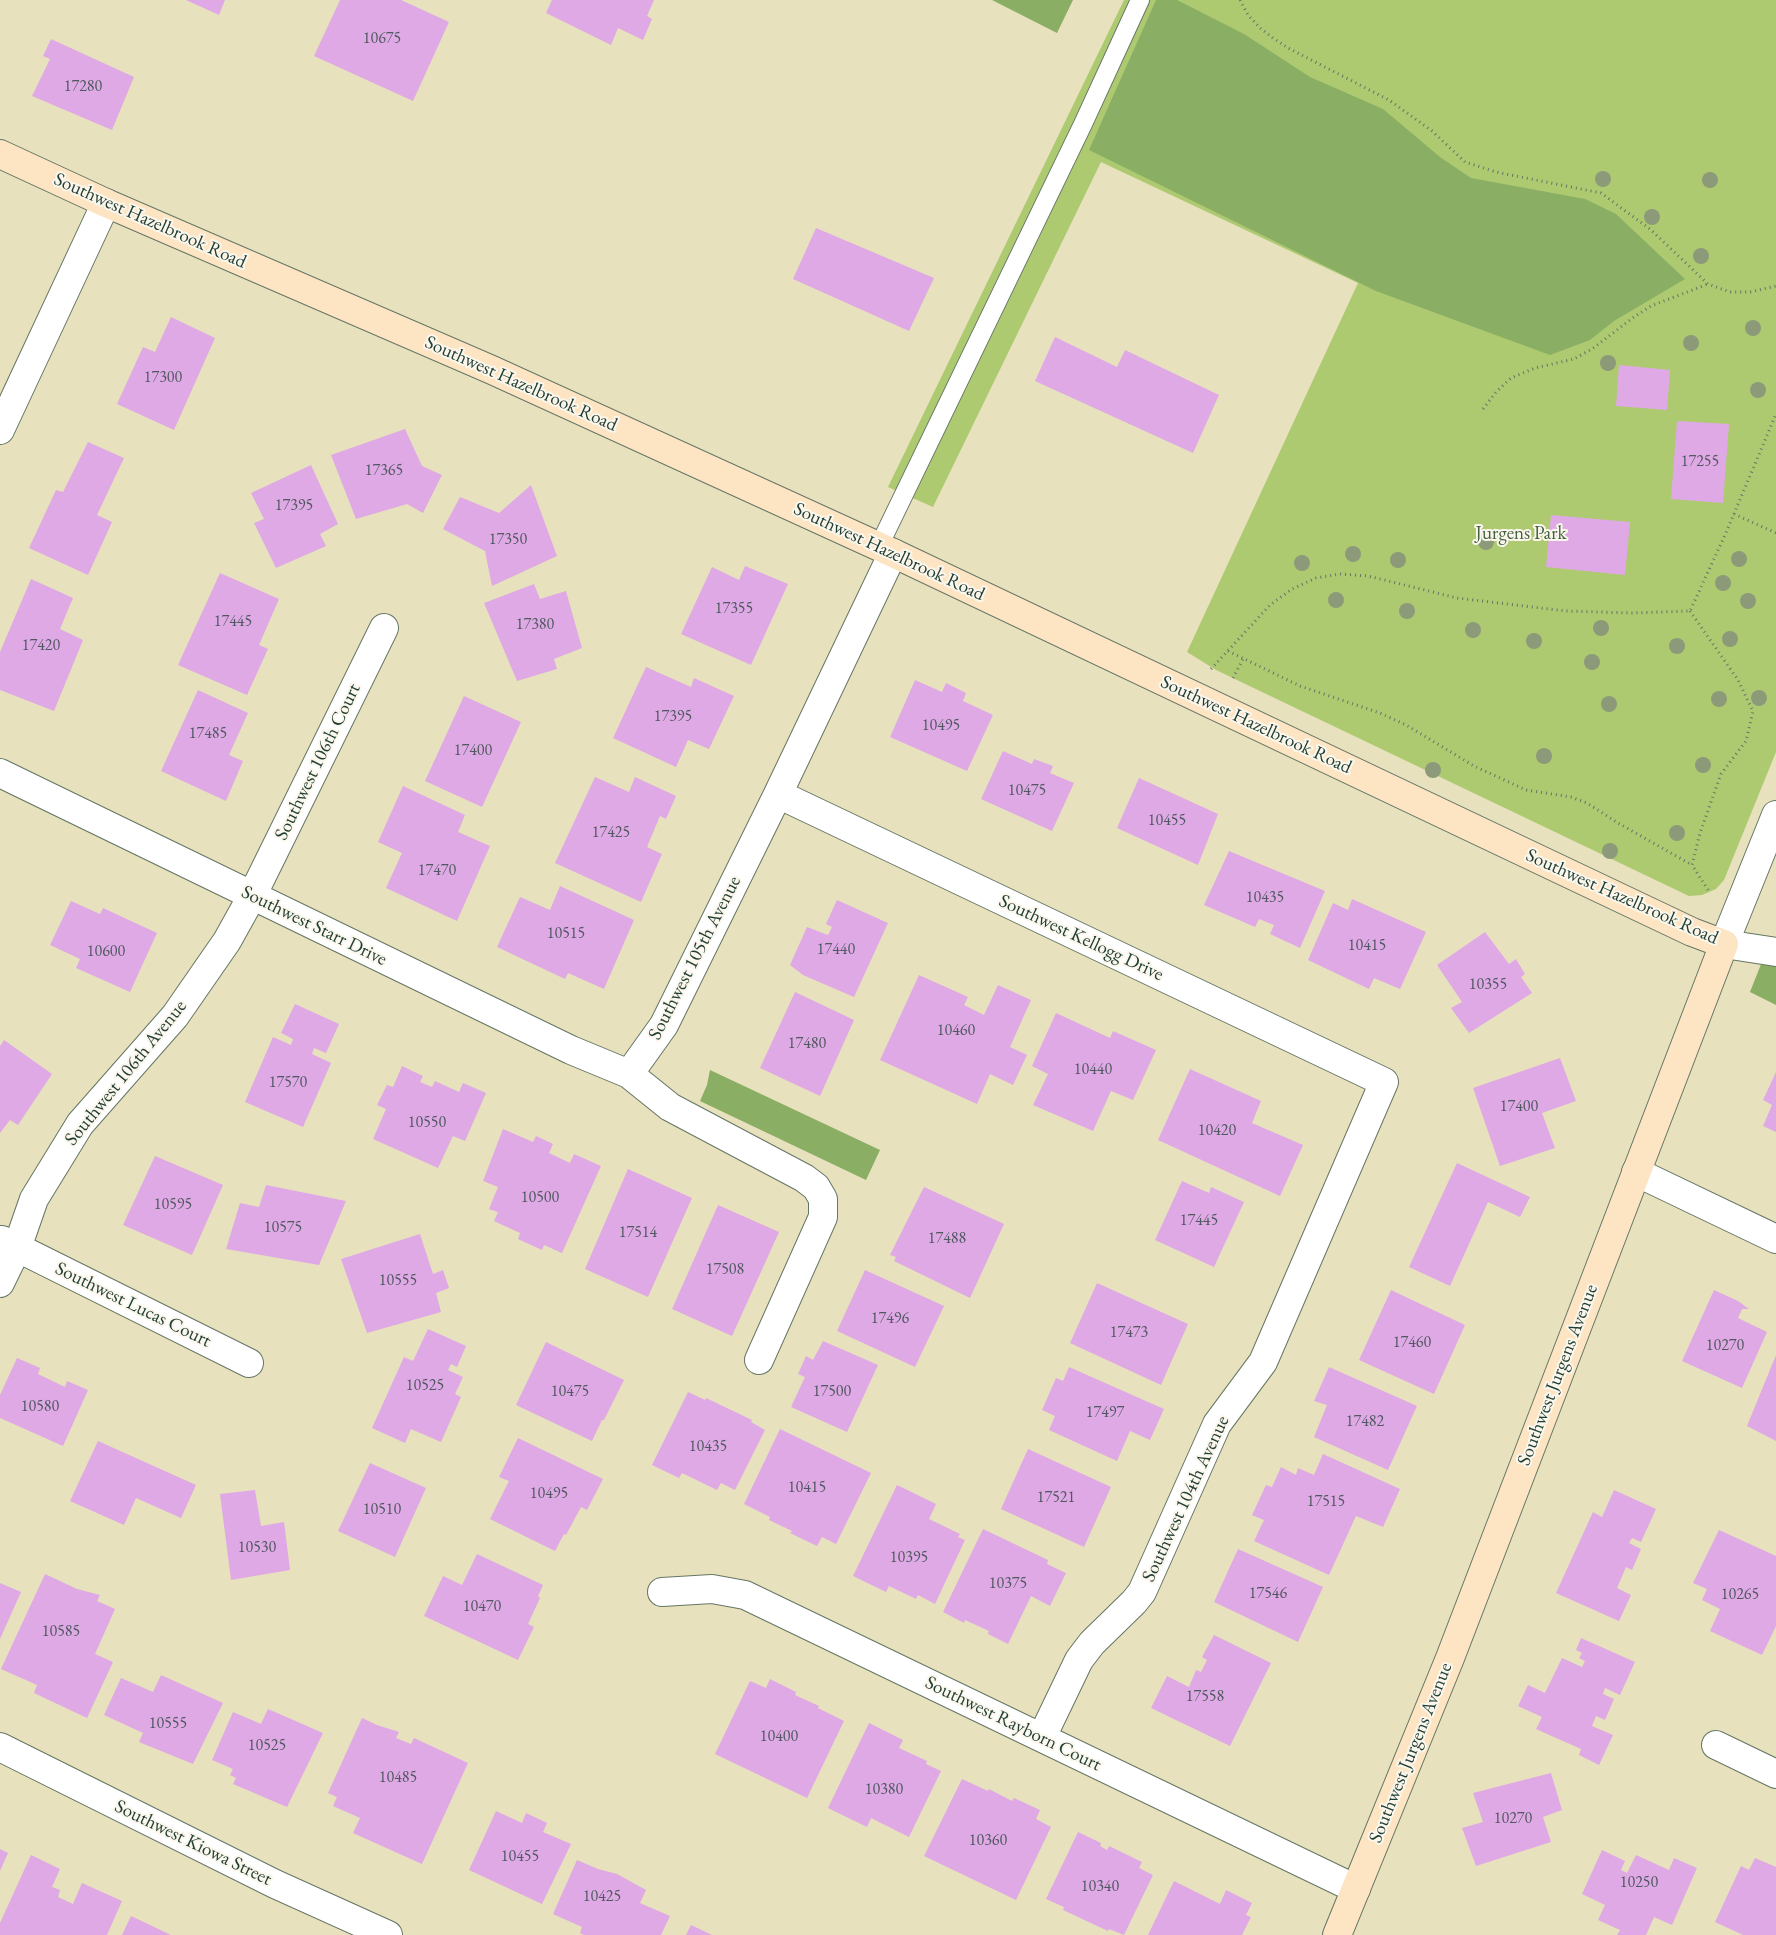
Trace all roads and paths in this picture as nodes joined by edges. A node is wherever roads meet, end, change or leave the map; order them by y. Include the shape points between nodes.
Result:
1 (1140, 0) edge
2 (1240, 0) edge
3 (0, 154) edge
4 (106, 203) junction
5 (1708, 284) junction
6 (1776, 286) edge
7 (1483, 410) dead end
8 (1776, 414) edge
9 (0, 430) edge
10 (1734, 514) junction
11 (1776, 533) edge
12 (886, 550) junction
13 (1690, 611) junction
14 (384, 628) dead end
15 (1228, 651) junction
16 (1188, 692) junction
17 (0, 773) edge
18 (778, 794) junction
19 (1776, 815) edge
20 (1692, 865) junction
21 (252, 896) junction
22 (1713, 897) dead end
23 (1724, 944) junction
24 (1776, 952) edge
25 (629, 1074) junction
26 (1384, 1082) joint
27 (1636, 1172) junction
28 (1776, 1239) edge
29 (9, 1243) edge
30 (0, 1283) edge
31 (759, 1360) dead end
32 (249, 1363) dead end
33 (662, 1592) dead end
34 (1042, 1738) junction
35 (1716, 1745) dead end
36 (0, 1747) edge
37 (1776, 1774) edge
38 (1356, 1889) junction
39 (388, 1935) edge
40 (1337, 1935) edge

1 - 12 lane
2 - 5 path via 1248,15 1273,38 1389,100 1432,131 1465,162 1496,172 1601,193 1650,229
3 - 4 street, Southwest Hazelbrook Road
4 - 9 street
4 - 12 street, Southwest Hazelbrook Road via 492,370
5 - 6 path via 1730,292 1750,292
5 - 7 path via 1651,306 1574,359 1535,368 1511,378
8 - 10 path
10 - 11 path
10 - 13 path
12 - 16 street, Southwest Hazelbrook Road
12 - 18 street, Southwest 105th Avenue
13 - 15 path via 1566,611 1457,598 1368,576 1340,574 1316,578 1292,589 1270,605
13 - 20 path via 1738,680 1753,711 1746,742 1721,774
14 - 21 street, Southwest 106th Court
15 - 16 path
15 - 20 path via 1300,686 1406,725 1474,766 1519,787 1587,803
16 - 23 street, Southwest Hazelbrook Road via 1692,932
17 - 21 street, Southwest Starr Drive
18 - 25 street, Southwest 105th Avenue via 664,1025
18 - 26 street, Southwest Kellogg Drive
19 - 23 street, Southwest Jurgens Avenue
20 - 22 path
21 - 25 street, Southwest Starr Drive via 571,1050
21 - 29 street, Southwest 106th Avenue via 175,1016 80,1124
23 - 24 street, Southwest Hazelbrook Road
23 - 27 street, Southwest Jurgens Avenue
25 - 31 street via 670,1107 804,1178 816,1187 823,1199 823,1217
26 - 34 street, Southwest 104th Avenue via 1264,1362 1217,1424 1142,1592 1079,1660
27 - 28 street
27 - 38 street, Southwest Jurgens Avenue via 1450,1658
29 - 30 street, Southwest 106th Avenue
29 - 32 street, Southwest Lucas Court
33 - 34 street, Southwest Rayborn Court via 712,1589 745,1595
34 - 38 street, Southwest Rayborn Court
35 - 37 street
36 - 39 street, Southwest Kiowa Street via 275,1884
38 - 40 street, Southwest Jurgens Avenue

